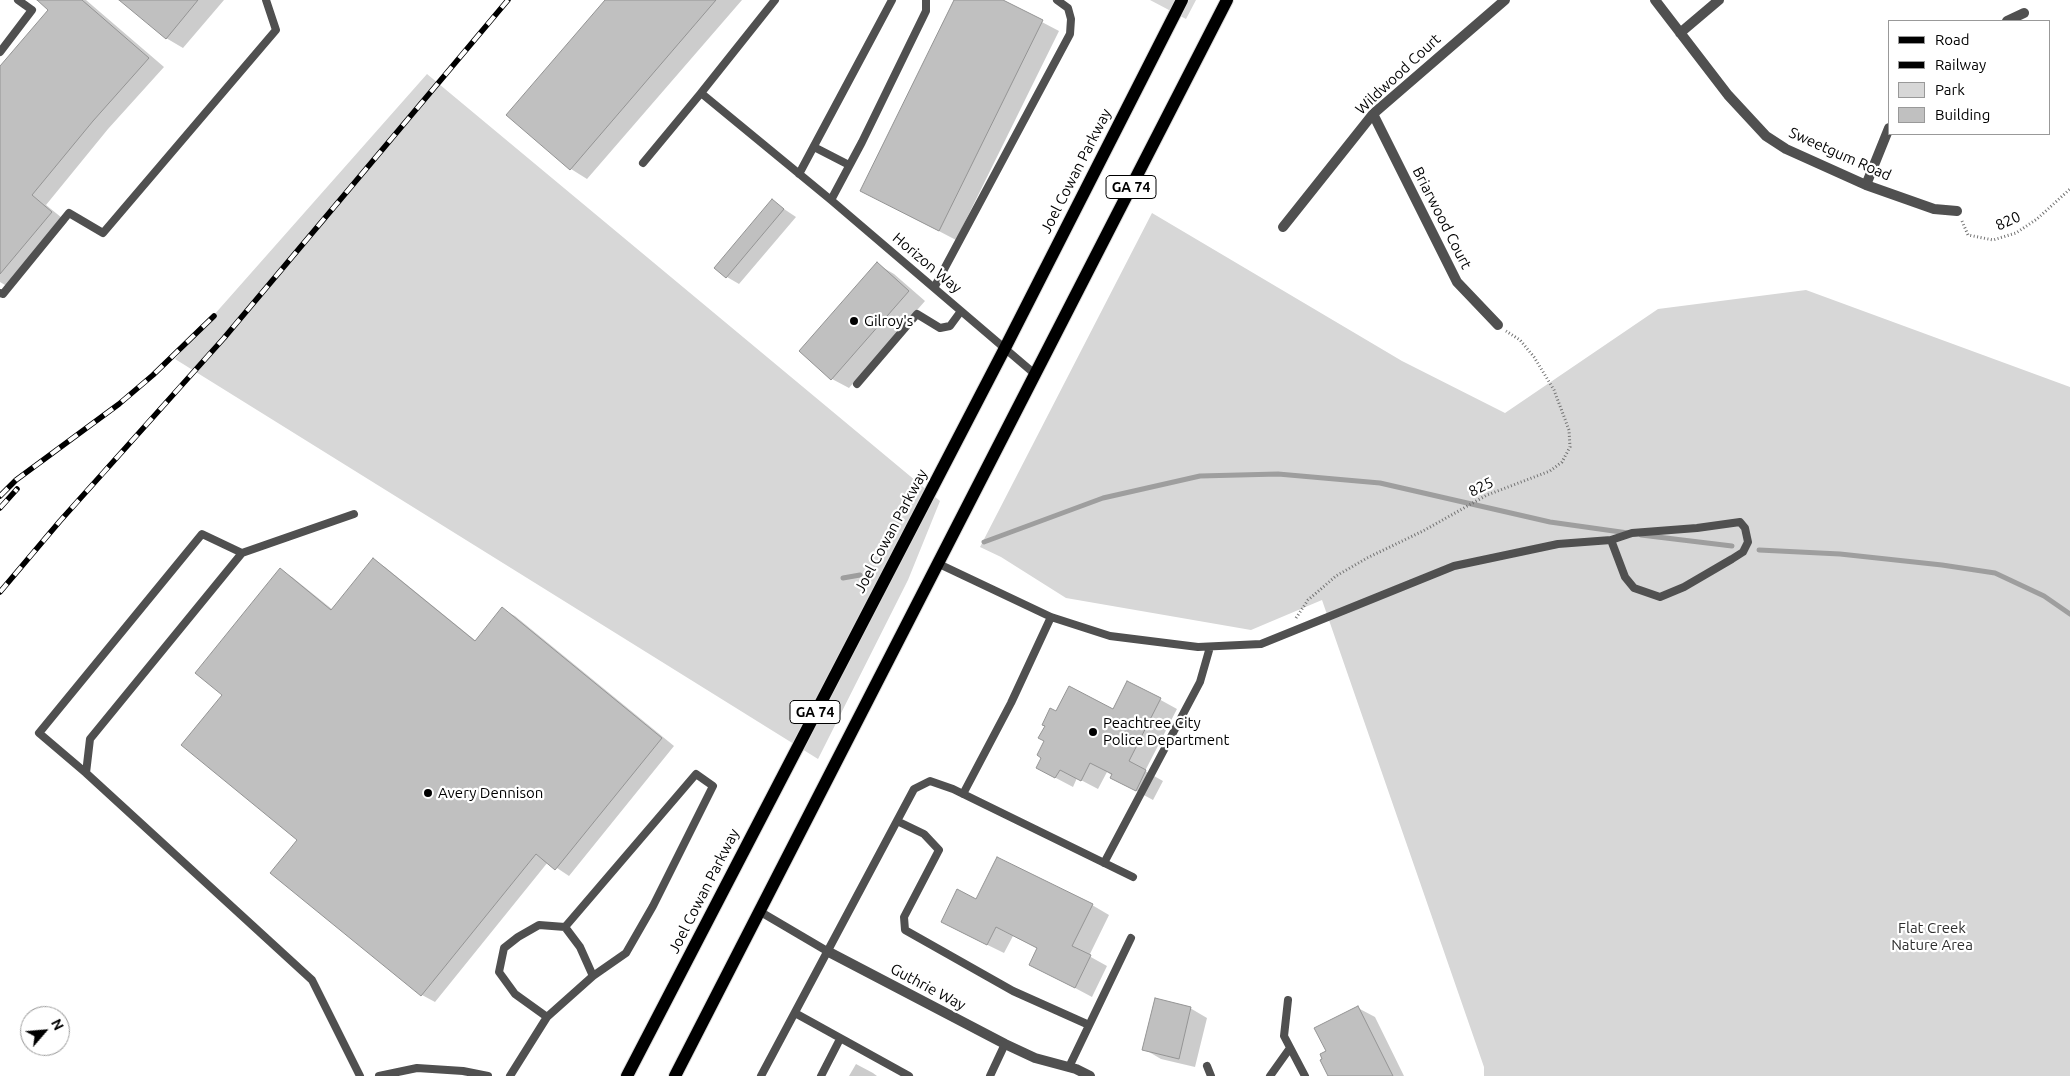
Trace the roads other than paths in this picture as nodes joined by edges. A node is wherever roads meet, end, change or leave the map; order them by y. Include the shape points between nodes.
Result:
1 (18, 0) edge
2 (266, 0) edge
3 (775, 0) edge
4 (892, 0) edge
5 (926, 0) edge
6 (1057, 0) edge
7 (1182, 0) edge
8 (1226, 0) edge
9 (1505, 0) edge
10 (1655, 0) edge
11 (1719, 0) edge
12 (2024, 13) dead end
13 (2008, 20) edge
14 (1680, 33) junction
15 (0, 52) edge
16 (701, 93) junction
17 (1373, 114) junction
18 (1888, 130) edge
19 (814, 147) junction
20 (642, 162) dead end
21 (849, 165) junction
22 (799, 174) junction
23 (1866, 185) junction
24 (831, 200) junction
25 (1957, 211) road end
26 (1283, 227) dead end
27 (934, 288) junction
28 (0, 293) edge
29 (961, 311) junction
30 (1498, 325) road end
31 (1005, 348) junction
32 (1036, 375) junction
33 (857, 384) dead end
34 (354, 514) dead end
35 (1611, 540) junction
36 (242, 553) junction
37 (939, 564) junction
38 (1050, 617) junction
39 (1210, 647) junction
40 (86, 772) junction
41 (963, 794) junction
42 (897, 821) junction
43 (1104, 863) junction
44 (1133, 878) dead end
45 (759, 911) junction
46 (565, 927) junction
47 (1131, 938) dead end
48 (827, 950) junction
49 (593, 976) junction
50 (1288, 1000) dead end
51 (795, 1013) junction
52 (547, 1017) junction
53 (1089, 1025) junction
54 (840, 1039) junction
55 (1005, 1044) junction
56 (1290, 1048) junction
57 (1206, 1066) dead end
58 (1069, 1068) junction
59 (360, 1076) edge
60 (379, 1076) edge
61 (488, 1076) edge
62 (510, 1076) edge
63 (627, 1076) edge
64 (675, 1076) edge
65 (762, 1076) edge
66 (821, 1076) edge
67 (909, 1076) edge
68 (990, 1076) edge
69 (1090, 1076) edge
70 (1211, 1076) edge
71 (1270, 1076) edge
72 (1305, 1076) edge

1 - 15 lane via 32,10
2 - 28 lane via 276,30 103,233 69,212 3,294
3 - 16 lane
4 - 19 lane
5 - 21 lane via 926,10
6 - 27 lane via 1068,8 1070,34
7 - 31 main road, Joel Cowan Parkway / GA 74
8 - 32 main road, GA 74
9 - 17 street, Wildwood Court
10 - 14 street, Sweetgum Road
11 - 14 street
12 - 13 street
14 - 23 street, Sweetgum Road via 1728,95 1766,136 1786,149
16 - 20 lane
16 - 22 lane, Horizon Way
17 - 26 street, Wildwood Court
17 - 30 street, Briarwood Court via 1457,282
18 - 23 street
19 - 21 lane
19 - 22 lane
21 - 24 lane
22 - 24 lane, Horizon Way
23 - 25 street, Sweetgum Road via 1934,209
24 - 27 lane, Horizon Way
27 - 29 lane, Horizon Way
29 - 31 lane, Horizon Way
29 - 33 lane via 950,326 940,328 917,314
31 - 32 lane, Horizon Way
31 - 63 main road, Joel Cowan Parkway / GA 74
32 - 37 main road, GA 74
34 - 36 lane
35 - 35 lane via 1632,533 1740,522 1748,542 1743,552 1732,559 1660,597 1634,588 1617,561
35 - 39 lane via 1558,544 1454,566 1260,644
36 - 40 lane via 90,739
36 - 40 lane via 202,534 39,733
37 - 38 lane
37 - 45 main road, GA 74
38 - 39 lane via 1110,636
38 - 41 lane via 1011,703
39 - 43 lane via 1200,682
40 - 59 lane via 312,980
41 - 42 lane via 930,781 914,789
41 - 43 lane
42 - 48 lane
42 - 53 lane via 924,834 939,850 904,917 905,930 1013,991
43 - 44 lane
45 - 48 lane, Guthrie Way
45 - 64 main road, GA 74
46 - 49 lane via 580,947
46 - 49 lane via 696,774 713,786 626,953
46 - 52 lane via 539,925 518,937 504,948 499,972 515,994
47 - 53 lane
48 - 51 lane
48 - 55 street, Guthrie Way
49 - 52 lane
50 - 56 lane via 1284,1031
51 - 54 lane
51 - 65 lane
52 - 62 lane
53 - 58 lane
54 - 66 lane
54 - 67 lane
55 - 58 street, Guthrie Way via 1035,1058
55 - 68 lane
56 - 71 lane
56 - 72 lane
57 - 70 lane
58 - 69 street, Guthrie Way
60 - 61 lane via 417,1068

